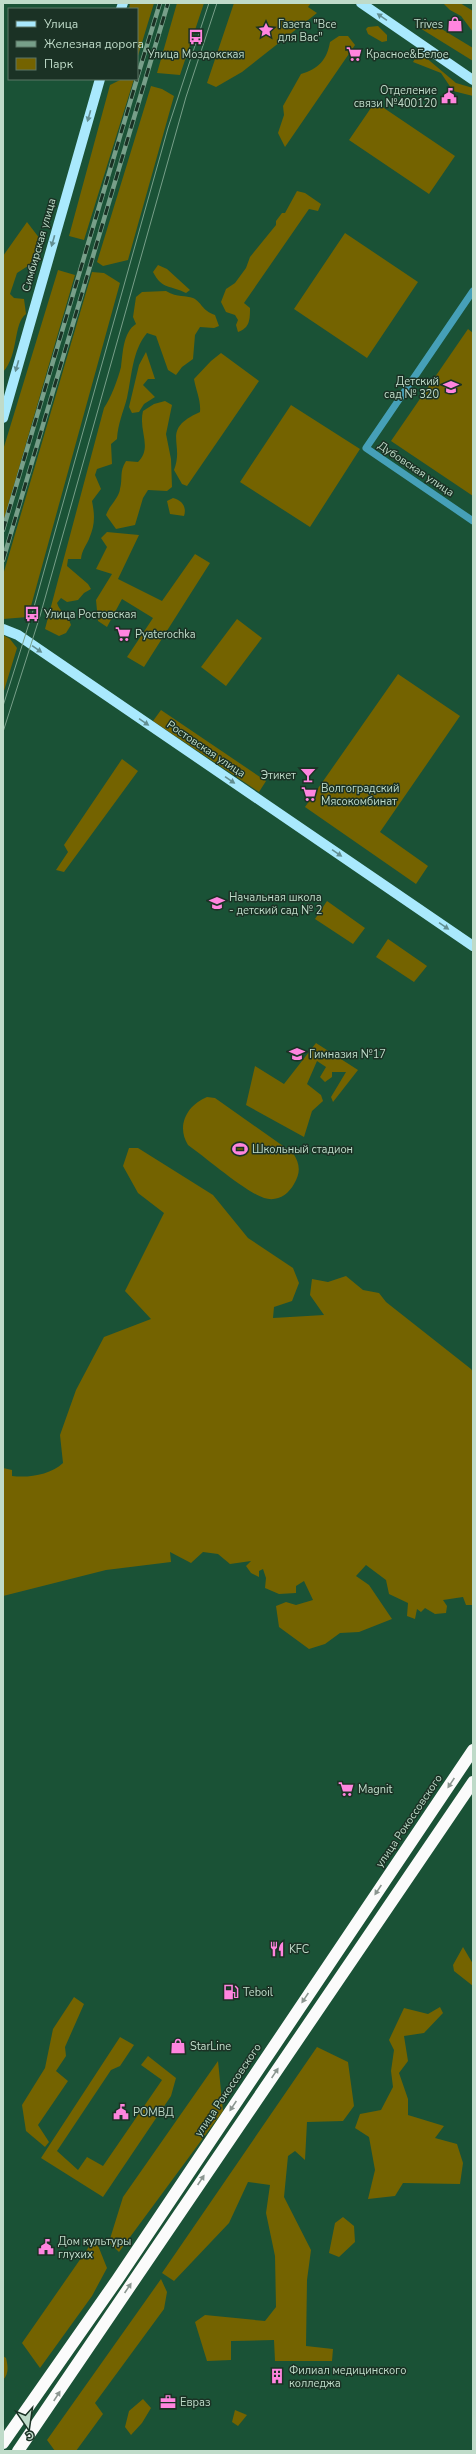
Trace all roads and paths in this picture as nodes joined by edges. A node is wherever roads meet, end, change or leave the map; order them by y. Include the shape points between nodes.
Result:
1 (361, 3) edge
2 (100, 80) edge
3 (473, 80) edge
4 (473, 291) edge
5 (3, 418) edge
6 (473, 521) edge
7 (3, 630) edge
8 (473, 946) edge
9 (473, 1750) edge
10 (473, 1782) edge
11 (3, 2443) edge
12 (18, 2451) edge

3 -> 1 main road
2 -> 5 main road, Симбирская улица
4 - 6 street, Дубовская улица via 366,448
7 -> 8 main road, Ростовская улица via 18,635
9 -> 11 highway, улица Рокоссовского via 117,2280
12 -> 10 highway

